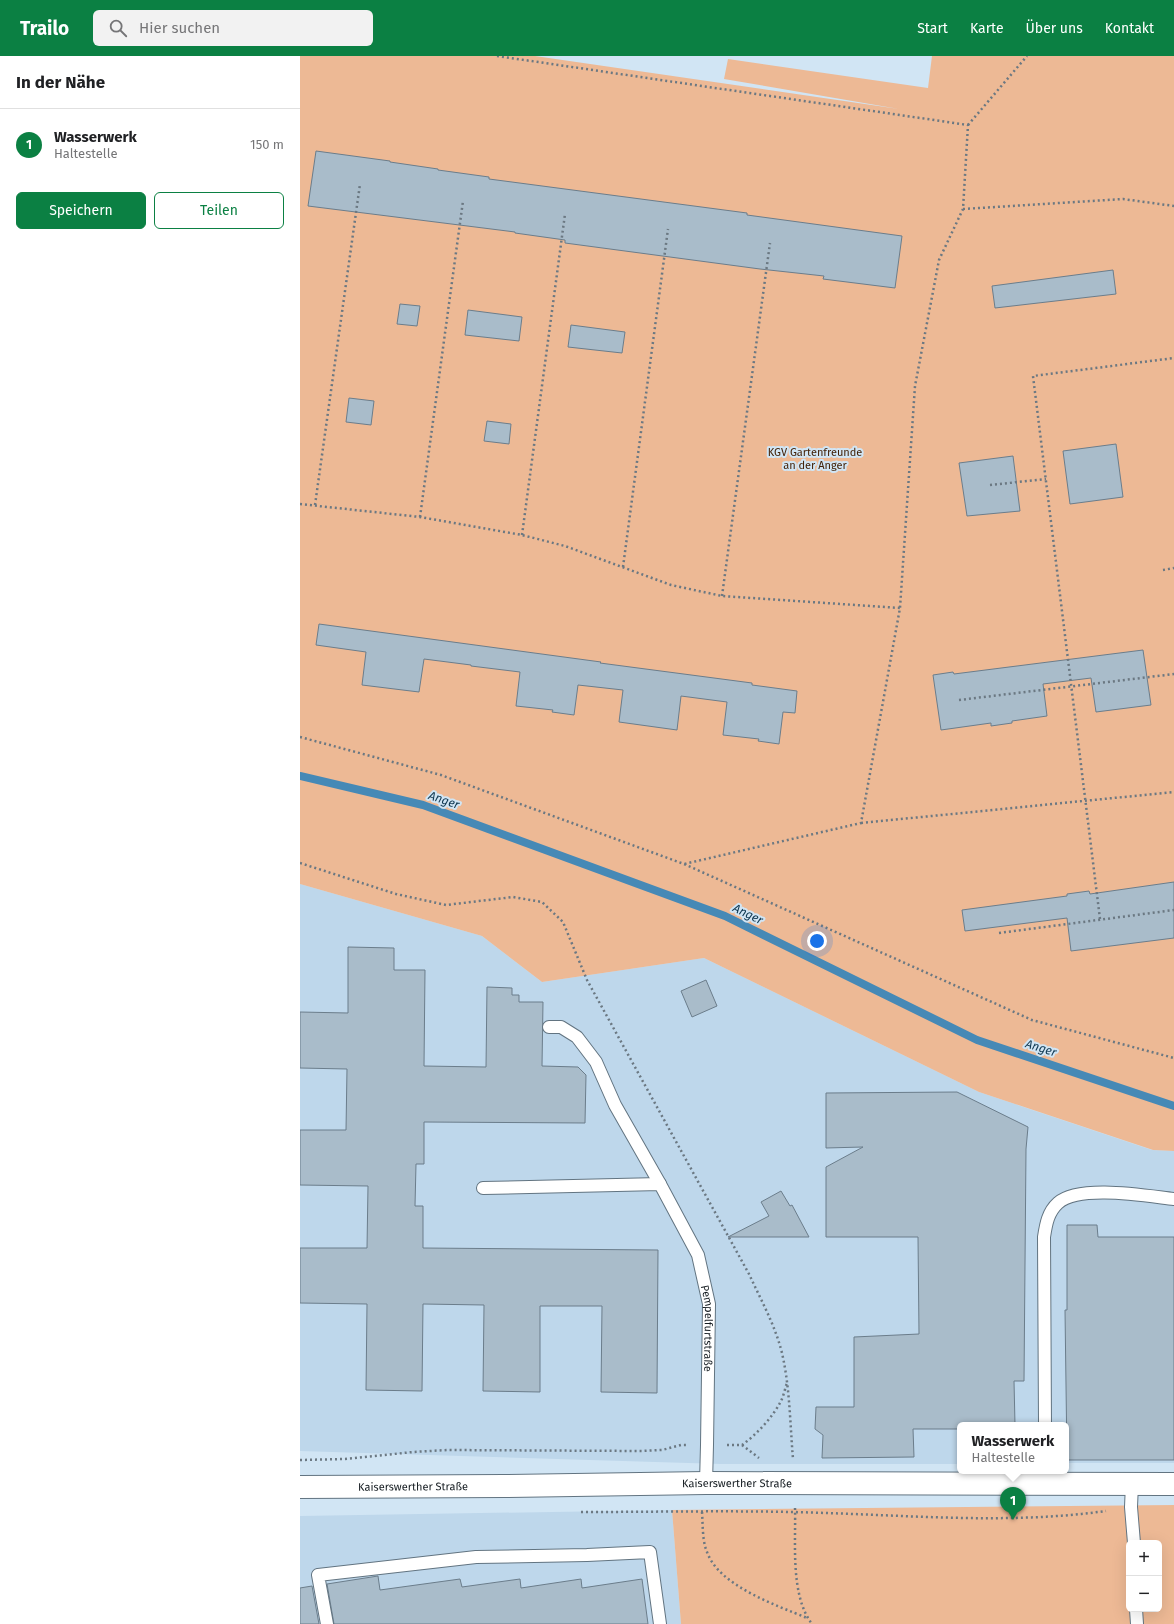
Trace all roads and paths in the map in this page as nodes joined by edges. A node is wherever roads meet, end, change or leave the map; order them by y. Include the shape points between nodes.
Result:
1 (497, 56) edge
2 (1027, 56) edge
3 (968, 125) junction
4 (360, 184) dead end
5 (463, 201) dead end
6 (1174, 206) edge
7 (963, 209) junction
8 (565, 214) dead end
9 (668, 228) dead end
10 (770, 243) dead end
11 (1174, 358) edge
12 (1046, 479) junction
13 (990, 485) dead end
14 (300, 504) edge
15 (315, 505) junction
16 (420, 516) junction
17 (522, 535) junction
18 (623, 567) junction
19 (1174, 568) edge
20 (1163, 570) dead end
21 (722, 596) junction
22 (900, 608) junction
23 (1174, 674) edge
24 (1072, 686) junction
25 (959, 700) dead end
26 (300, 737) edge
27 (1174, 792) edge
28 (1086, 800) junction
29 (861, 823) junction
30 (684, 864) junction
31 (1174, 910) edge
32 (1100, 919) junction
33 (999, 933) dead end
34 (548, 1027) dead end
35 (1174, 1058) edge
36 (660, 1184) junction
37 (483, 1188) dead end
38 (1174, 1199) edge
39 (787, 1382) dead end
40 (1045, 1422) edge
41 (707, 1445) junction
42 (300, 1460) edge
43 (1046, 1478) edge
44 (706, 1483) junction
45 (1132, 1484) junction
46 (1174, 1484) edge
47 (300, 1487) edge
48 (1131, 1507) junction
49 (578, 1512) dead end
50 (702, 1512) junction
51 (1134, 1540) edge
52 (1136, 1612) edge
53 (808, 1618) dead end
54 (327, 1624) edge
55 (660, 1624) edge
56 (1137, 1624) edge

1 - 3 path
2 - 3 path
3 - 7 path
4 - 15 path
5 - 16 path
6 - 7 path via 1123,199
7 - 22 path via 939,260 916,386
8 - 17 path
9 - 18 path
10 - 21 path
11 - 12 path via 1033,376
12 - 13 path
12 - 24 path
14 - 15 path
15 - 16 path
16 - 17 path
17 - 18 path via 565,546
18 - 21 path via 671,585
19 - 20 path
21 - 22 path
22 - 29 path
23 - 24 path
24 - 25 path
24 - 28 path
26 - 30 path via 441,774
27 - 28 path
28 - 29 path
28 - 32 path
29 - 30 path
30 - 35 path via 1032,1020
31 - 32 path
32 - 33 path
34 - 36 lane, Pempelfurtstraße via 561,1027 577,1037 596,1062 615,1105
36 - 37 lane
36 - 41 lane, Pempelfurtstraße via 698,1255 709,1304
38 - 40 lane via 1109,1192 1075,1195 1058,1202 1048,1216 1044,1237
39 - 41 path via 773,1413 742,1445
41 - 42 path via 681,1445 642,1452 440,1451
41 - 44 lane, Pempelfurtstraße
43 - 44 main road, Kaiserswerther Straße
43 - 45 main road, Kaiserswerther Straße
44 - 47 main road, Kaiserswerther Straße
45 - 46 main road, Kaiserswerther Straße
45 - 48 lane
48 - 50 path via 1059,1516 948,1518 795,1512
48 - 51 lane
49 - 50 path
50 - 53 path via 704,1542 713,1564 733,1582 756,1597
52 - 56 lane
54 - 55 lane via 318,1575 476,1557 650,1552

